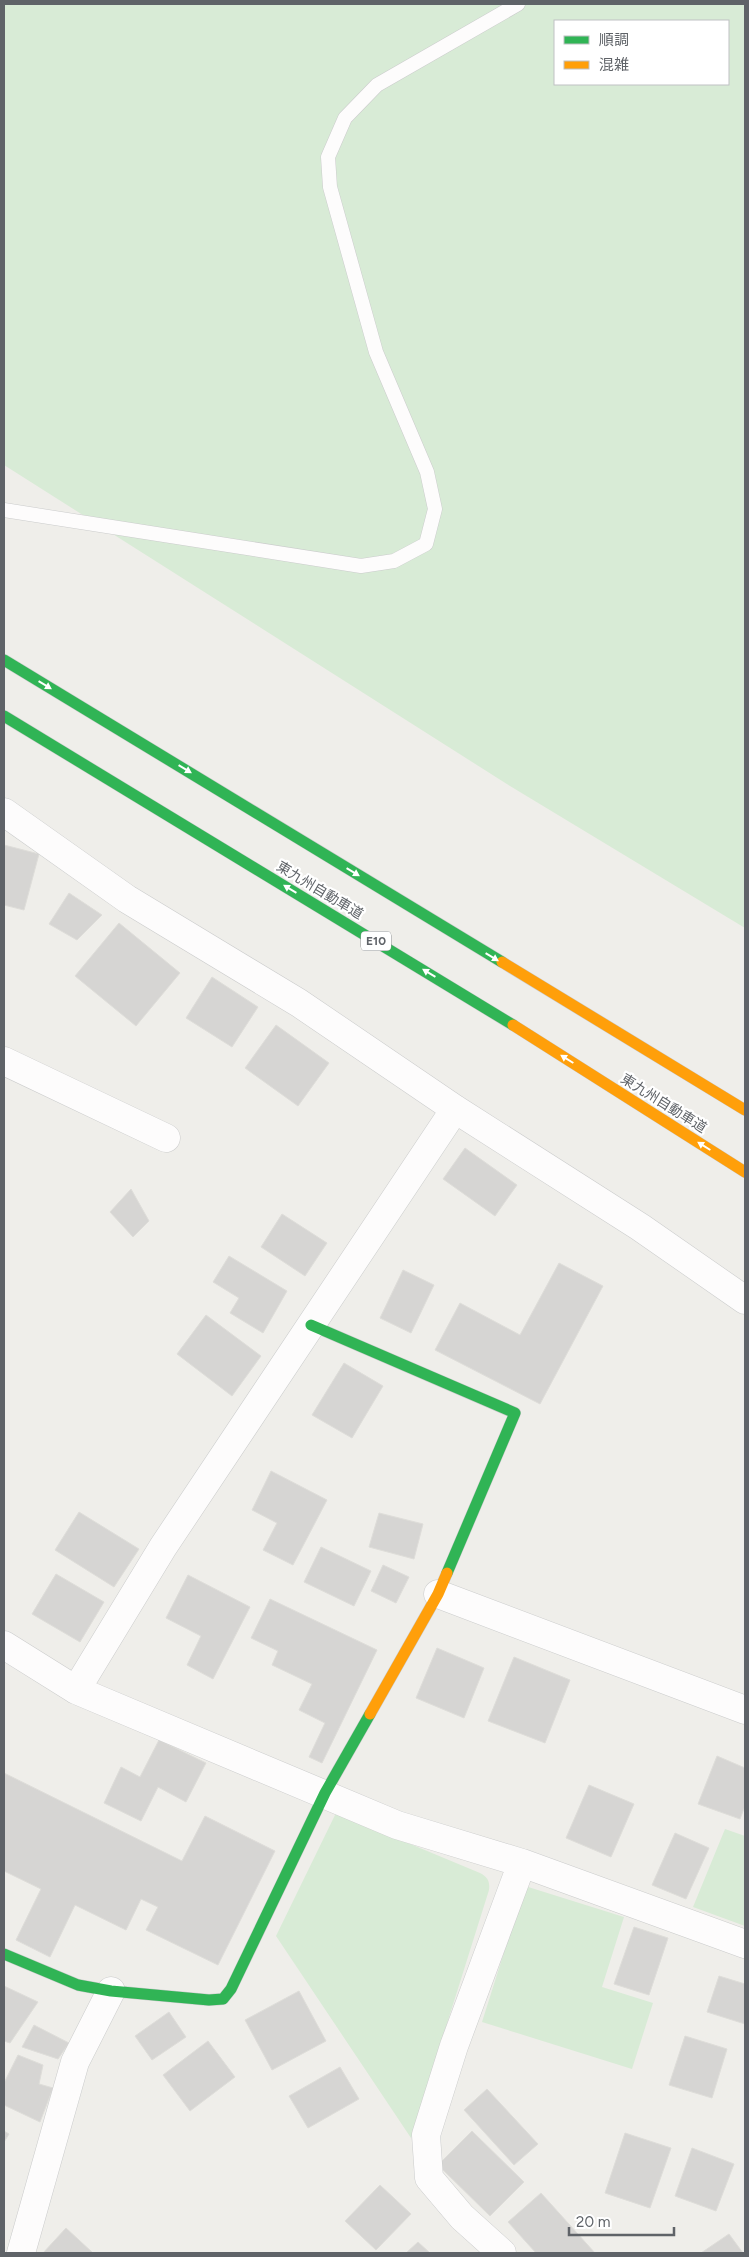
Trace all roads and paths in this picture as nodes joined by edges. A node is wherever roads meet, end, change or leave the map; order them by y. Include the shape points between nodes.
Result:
1 (518, 4) edge
2 (4, 510) edge
3 (4, 660) edge
4 (4, 716) edge
5 (4, 812) edge
6 (4, 1061) edge
7 (455, 1109) junction
8 (745, 1110) edge
9 (166, 1138) dead end
10 (745, 1172) edge
11 (745, 1300) edge
12 (311, 1325) junction
13 (438, 1594) junction
14 (4, 1646) edge
15 (76, 1690) junction
16 (745, 1710) edge
17 (325, 1793) junction
18 (522, 1863) junction
19 (745, 1944) edge
20 (4, 1954) edge
21 (111, 1991) junction
22 (21, 2253) edge
23 (502, 2253) edge

1 - 2 lane via 377,85 345,118 328,157 330,187 376,352 427,472 436,509 426,544 394,561 361,566
3 -> 8 main road
10 -> 4 main road, 東九州自動車道 / E10 via 486,1008
5 - 7 street via 128,899 298,1003
6 - 9 street
7 - 11 street via 640,1227
7 - 12 street
12 - 13 main road via 515,1414
12 - 15 street via 163,1547
13 - 16 street
13 - 17 main road
14 - 15 street
15 - 17 street
17 - 18 street via 397,1825
17 - 21 main road via 232,1990 224,2000
18 - 19 street
18 - 23 street via 454,2046 426,2135 429,2178 462,2217
20 - 21 main road via 78,1985
21 - 22 street via 75,2062

